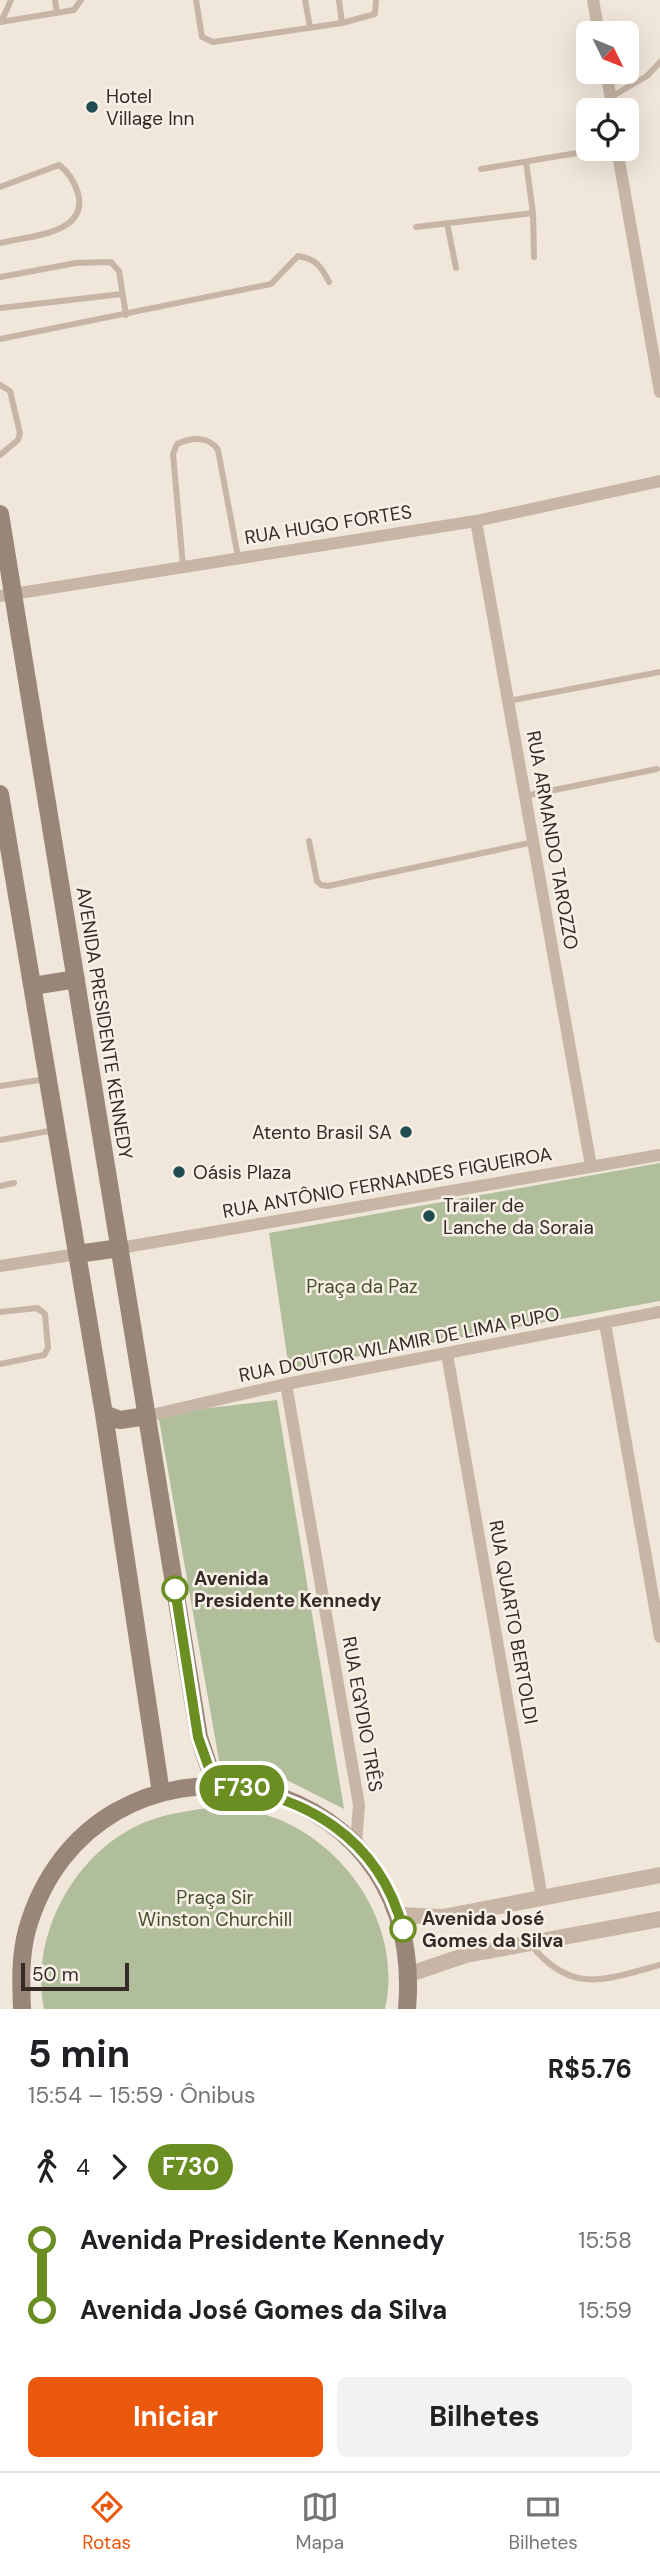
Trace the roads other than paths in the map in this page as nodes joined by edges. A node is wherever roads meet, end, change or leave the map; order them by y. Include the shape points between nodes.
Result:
1 (11, 0) edge
2 (55, 0) edge
3 (81, 0) edge
4 (196, 0) edge
5 (305, 0) edge
6 (339, 0) edge
7 (376, 0) edge
8 (593, 0) edge
9 (57, 13) junction
10 (597, 21) edge
11 (0, 22) edge
12 (342, 23) junction
13 (310, 27) junction
14 (660, 62) edge
15 (608, 84) edge
16 (611, 97) joint
17 (576, 153) edge
18 (619, 161) edge
19 (526, 162) junction
20 (481, 169) dead end
21 (0, 187) edge
22 (533, 213) junction
23 (447, 223) junction
24 (416, 227) dead end
25 (0, 243) edge
26 (534, 257) dead end
27 (456, 268) dead end
28 (0, 277) edge
29 (329, 282) dead end
30 (122, 294) junction
31 (0, 308) edge
32 (126, 315) junction
33 (0, 339) edge
34 (0, 385) edge
35 (660, 392) edge
36 (0, 455) edge
37 (660, 481) edge
38 (0, 514) edge
39 (476, 521) junction
40 (238, 557) junction
41 (183, 566) junction
42 (6, 595) edge
43 (660, 672) edge
44 (508, 701) junction
45 (657, 769) dead end
46 (0, 794) edge
47 (525, 796) junction
48 (309, 841) dead end
49 (534, 842) junction
50 (76, 979) junction
51 (33, 986) junction
52 (48, 1079) junction
53 (0, 1086) edge
54 (56, 1129) junction
55 (0, 1140) edge
56 (660, 1155) edge
57 (591, 1166) junction
58 (14, 1183) dead end
59 (0, 1186) edge
60 (120, 1248) junction
61 (77, 1254) junction
62 (0, 1266) edge
63 (0, 1312) edge
64 (660, 1312) edge
65 (605, 1323) junction
66 (447, 1353) junction
67 (0, 1364) edge
68 (286, 1384) junction
69 (104, 1414) junction
70 (147, 1416) junction
71 (660, 1637) edge
72 (215, 1785) junction
73 (161, 1793) junction
74 (356, 1844) junction
75 (660, 1875) edge
76 (542, 1898) junction
77 (399, 1914) junction
78 (660, 1919) edge
79 (530, 1943) junction
80 (660, 1965) edge
81 (410, 1974) junction
82 (22, 2009) edge
83 (407, 2009) edge

1 - 11 lane
2 - 9 lane
3 - 9 lane via 74,10
4 - 13 lane via 202,37 207,41
5 - 13 lane
6 - 12 lane
7 - 12 lane via 375,14
8 - 10 street
9 - 11 lane
12 - 13 lane
14 - 16 lane
15 - 16 street
17 - 19 lane
18 - 35 street
19 - 20 lane
19 - 22 lane
21 - 25 lane via 59,165 76,185 80,202 71,223 46,234
22 - 23 lane
22 - 26 lane
23 - 24 lane
23 - 27 lane
28 - 30 lane via 76,263 111,262 119,271
29 - 32 lane via 312,258 298,256 271,284
30 - 31 lane
30 - 32 lane
32 - 33 lane
34 - 36 lane via 10,391 20,433
37 - 39 street, RUA HUGO FORTES
38 - 42 main road, AVENIDA PRESIDENTE KENNEDY
39 - 40 street, RUA HUGO FORTES
39 - 44 street, RUA ARMANDO TAROZZO
40 - 41 street, RUA HUGO FORTES
40 - 41 lane via 218,450 213,442 185,440 173,454
41 - 42 street, RUA HUGO FORTES
42 - 50 main road, AVENIDA PRESIDENTE KENNEDY
43 - 44 lane
44 - 47 street, RUA ARMANDO TAROZZO
45 - 47 lane
46 - 51 main road
47 - 49 street, RUA ARMANDO TAROZZO
48 - 49 lane via 317,881 328,886
49 - 57 street, RUA ARMANDO TAROZZO
50 - 51 main road
50 - 60 main road, AVENIDA PRESIDENTE KENNEDY
51 - 52 main road
52 - 53 lane
52 - 54 main road
54 - 55 lane
54 - 61 main road
56 - 57 street, RUA ANTÔNIO FERNANDES FIGUEIROA
57 - 60 street, RUA ANTÔNIO FERNANDES FIGUEIROA
58 - 59 lane
60 - 61 main road
60 - 70 main road, AVENIDA PRESIDENTE KENNEDY
61 - 62 street
61 - 69 main road
63 - 67 lane via 37,1308 44,1314 48,1348 44,1355
64 - 65 street, RUA DOUTOR WLAMIR DE LIMA PUPO
65 - 66 street, RUA DOUTOR WLAMIR DE LIMA PUPO
65 - 71 street
66 - 68 street, RUA DOUTOR WLAMIR DE LIMA PUPO
66 - 76 street, RUA QUARTO BERTOLDI
68 - 70 street, RUA DOUTOR WLAMIR DE LIMA PUPO
68 - 74 street, RUA EGYDIO TRÊS via 359,1805
69 - 70 main road via 120,1420
69 - 73 main road
70 - 72 main road, AVENIDA PRESIDENTE KENNEDY via 198,1737
72 - 73 main road
72 - 74 main road via 254,1789 292,1800 326,1819
73 - 82 main road via 102,1824 63,1860 41,1893 27,1930
74 - 77 main road via 374,1865
75 - 76 street
76 - 77 street via 443,1917
77 - 81 main road
78 - 79 street
79 - 80 lane via 560,1974 579,1979 601,1979
79 - 81 street via 450,1959
81 - 83 main road

